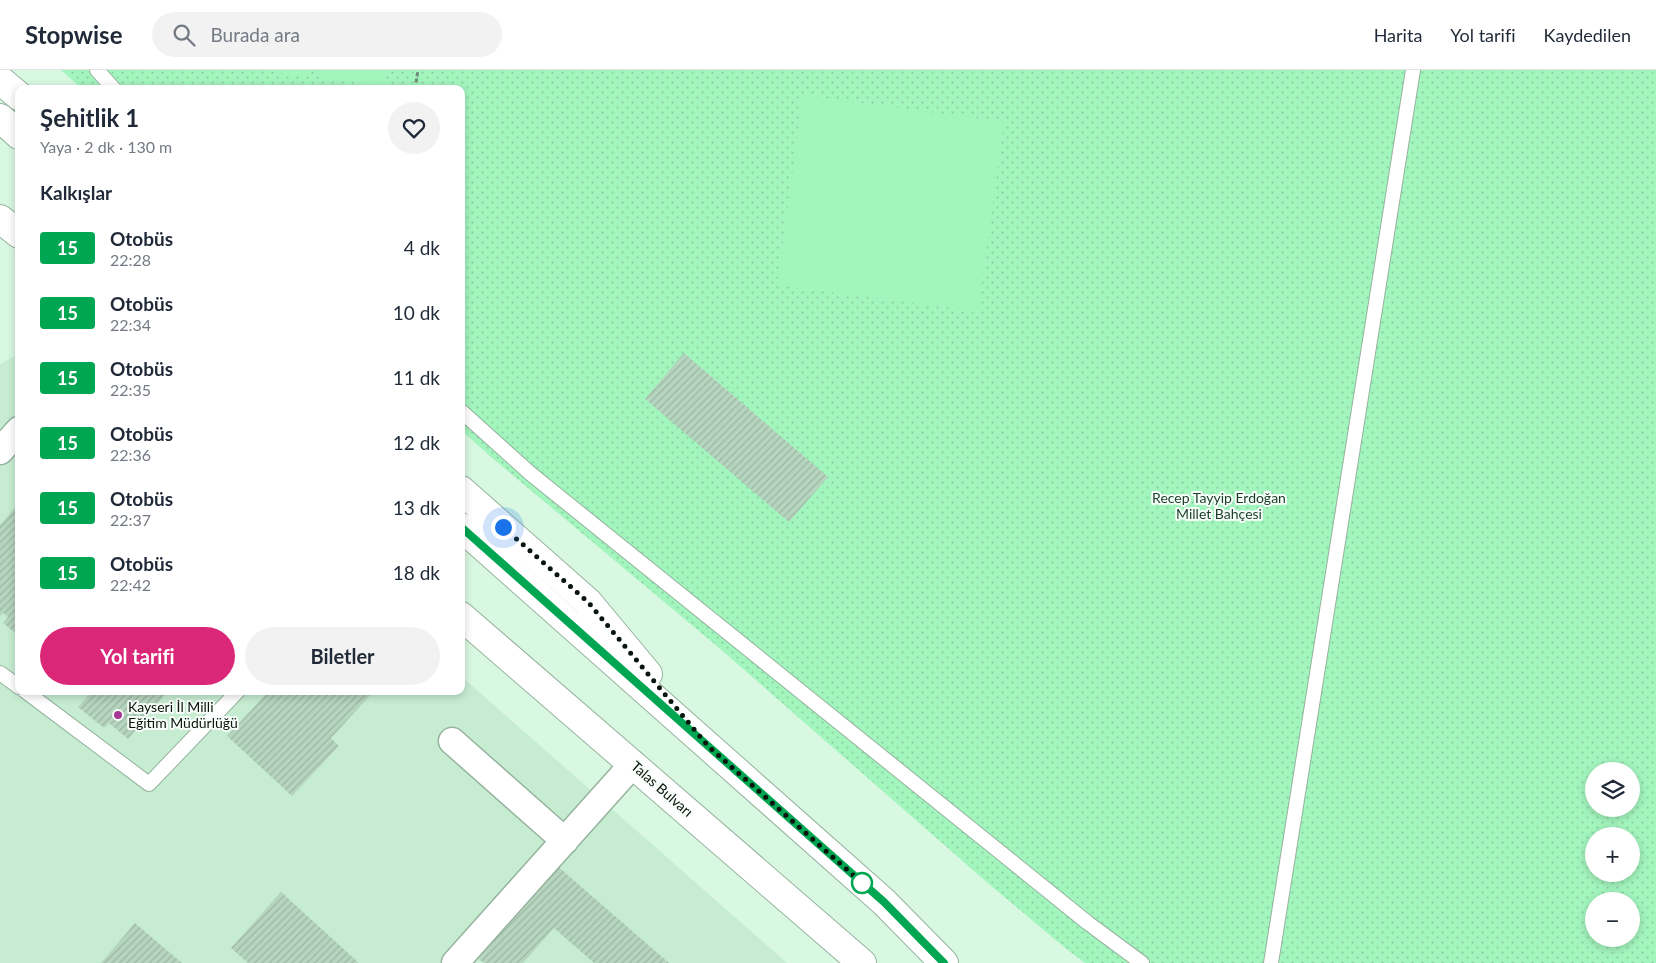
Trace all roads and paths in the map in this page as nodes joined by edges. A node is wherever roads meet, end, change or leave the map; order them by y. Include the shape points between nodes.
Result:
1 (97, 70) edge
2 (418, 70) edge
3 (1413, 70) edge
4 (0, 80) edge
5 (110, 85) edge
6 (416, 85) edge
7 (15, 93) edge
8 (0, 118) edge
9 (15, 131) edge
10 (0, 219) edge
11 (15, 231) edge
12 (465, 416) edge
13 (15, 434) edge
14 (0, 450) edge
15 (465, 494) edge
16 (465, 531) edge
17 (465, 619) edge
18 (0, 672) edge
19 (15, 683) edge
20 (30, 695) edge
21 (234, 695) edge
22 (452, 741) dead end
23 (708, 746) junction
24 (633, 764) junction
25 (565, 840) junction
26 (899, 917) junction
27 (854, 958) edge
28 (455, 963) edge
29 (944, 963) edge
30 (965, 963) edge
31 (1142, 963) edge
32 (1270, 963) edge

1 - 5 lane
2 - 6 path
3 - 32 lane
4 - 7 main road
8 - 9 main road
10 - 11 main road
12 - 31 lane via 531,474 1088,923
13 - 14 street
15 - 23 main road via 588,602
16 - 23 main road
17 - 24 main road, Talas Bulvarı
18 - 19 lane
20 - 21 lane via 149,784
22 - 25 street
23 - 26 main road
24 - 25 street
24 - 27 main road, Talas Bulvarı
25 - 28 street
26 - 29 main road
26 - 30 main road

